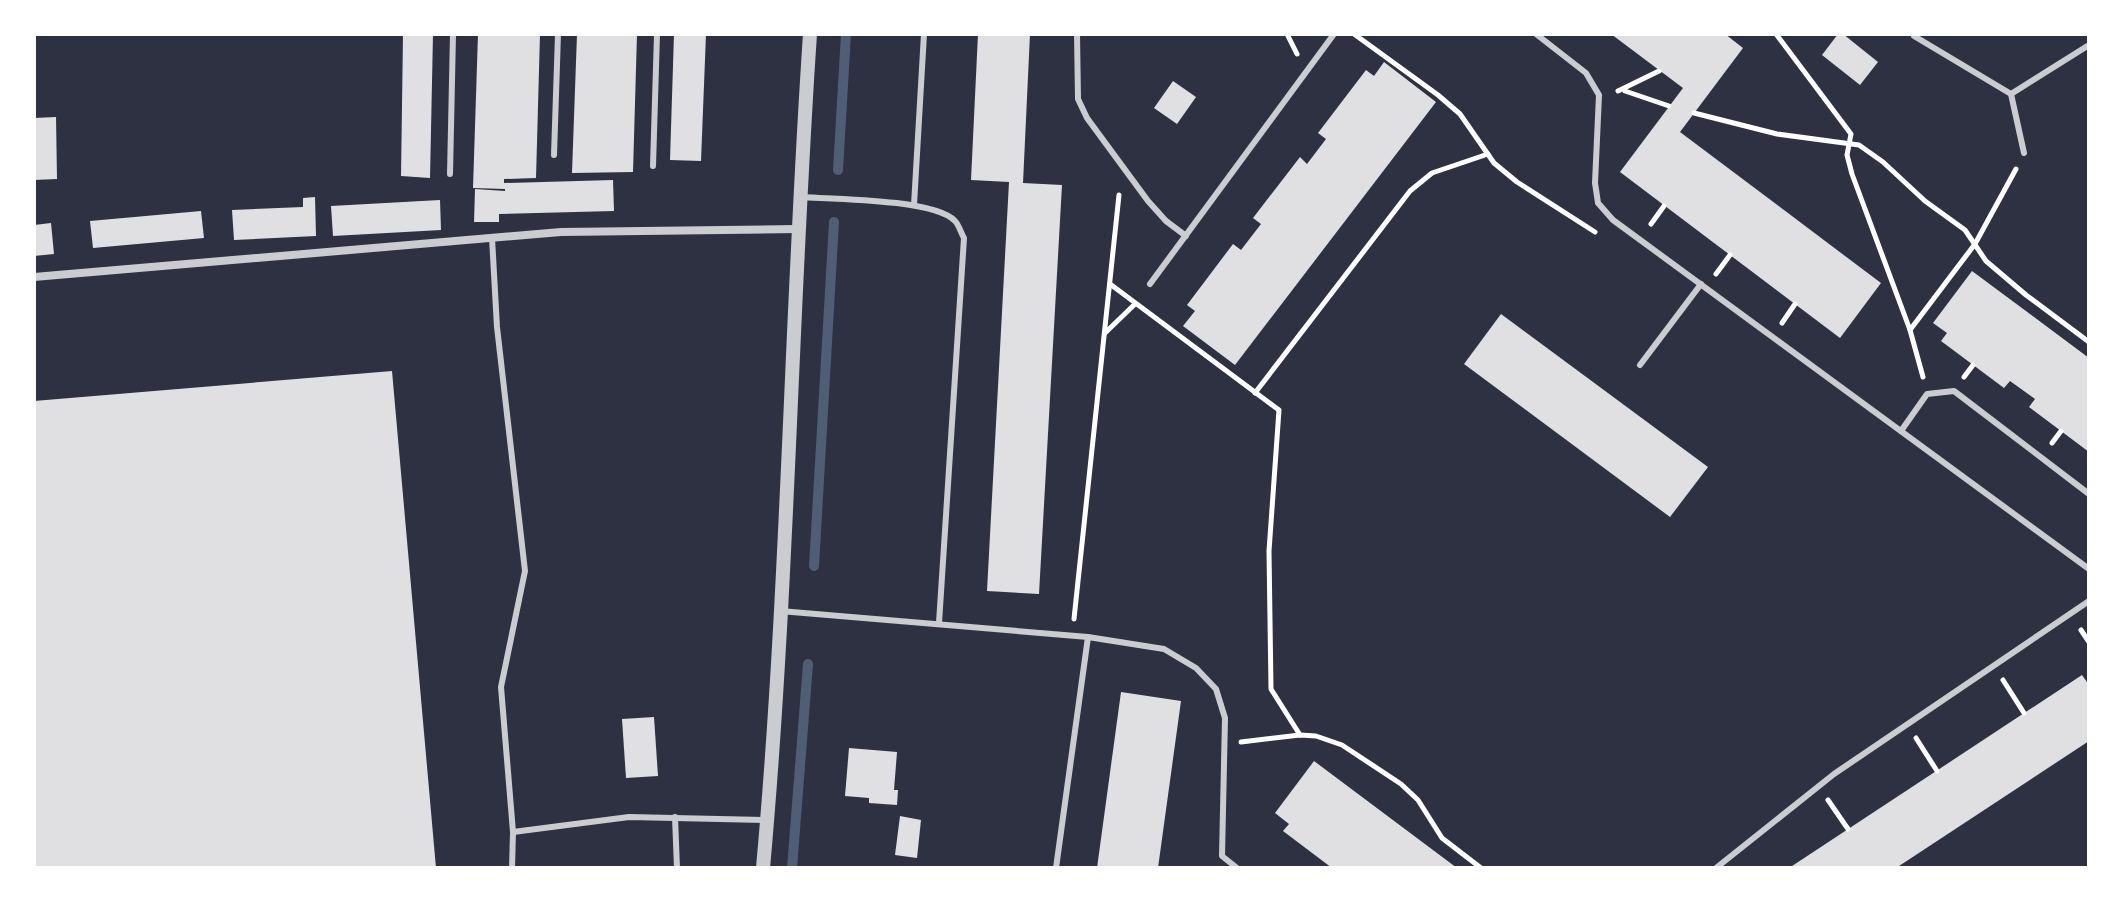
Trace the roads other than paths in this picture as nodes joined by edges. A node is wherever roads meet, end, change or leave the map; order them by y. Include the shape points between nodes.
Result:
1 (453, 34) edge
2 (558, 34) edge
3 (657, 34) edge
4 (810, 34) edge
5 (924, 34) edge
6 (1077, 34) edge
7 (1334, 34) edge
8 (1536, 34) edge
9 (1914, 36) dead end
10 (2089, 45) edge
11 (2011, 94) junction
12 (2024, 153) road end
13 (554, 155) dead end
14 (653, 166) dead end
15 (450, 174) dead end
16 (799, 196) junction
17 (914, 205) junction
18 (797, 229) junction
19 (1186, 236) junction
20 (492, 238) junction
21 (34, 277) edge
22 (1150, 284) road end
23 (1701, 284) junction
24 (1640, 365) dead end
25 (1901, 431) junction
26 (2089, 494) edge
27 (2089, 569) edge
28 (2089, 601) edge
29 (780, 611) junction
30 (939, 623) junction
31 (1088, 637) junction
32 (675, 817) junction
33 (767, 820) junction
34 (513, 832) junction
35 (1222, 856) junction
36 (512, 868) edge
37 (677, 868) edge
38 (763, 868) edge
39 (1056, 868) edge
40 (1222, 868) edge
41 (1237, 868) edge
42 (1716, 868) edge

1 - 15 lane
2 - 13 lane
3 - 14 lane
4 - 16 street
5 - 17 lane
6 - 19 lane via 1078,99 1087,118 1166,221
7 - 19 lane
8 - 23 lane via 1586,73 1599,95 1598,203 1613,220
9 - 11 lane
10 - 11 lane
11 - 12 lane
16 - 17 lane
16 - 18 street
17 - 30 lane via 956,222 964,238
18 - 20 street
18 - 29 street
19 - 22 lane
20 - 21 street
20 - 34 lane via 525,571 501,687
23 - 24 lane
23 - 25 lane
25 - 26 lane via 1927,394 1954,391
25 - 27 lane
28 - 42 lane via 1819,786
29 - 30 lane
29 - 33 street
30 - 31 lane
31 - 35 lane via 1164,649 1196,668 1216,689 1225,718
31 - 39 lane
32 - 33 lane
32 - 34 lane via 629,817
32 - 37 lane
33 - 38 street
34 - 36 lane
35 - 40 lane
35 - 41 lane

